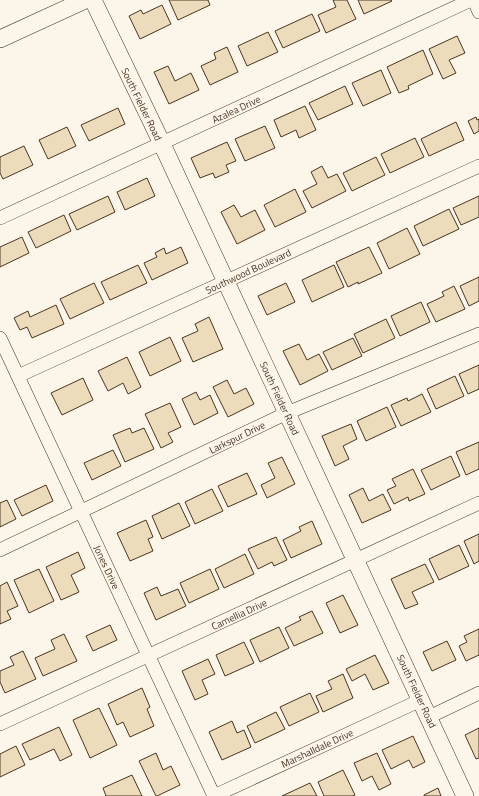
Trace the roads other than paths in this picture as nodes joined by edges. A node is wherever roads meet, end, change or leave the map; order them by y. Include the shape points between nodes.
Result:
1 (85, 0) edge
2 (92, 0) edge
3 (472, 0) edge
4 (479, 12) edge
5 (0, 39) edge
6 (161, 144) junction
7 (479, 166) edge
8 (0, 218) edge
9 (226, 282) junction
10 (479, 334) edge
11 (0, 338) edge
12 (18, 376) junction
13 (287, 413) junction
14 (479, 503) edge
15 (81, 511) junction
16 (0, 550) edge
17 (355, 560) junction
18 (149, 656) junction
19 (479, 693) edge
20 (421, 700) junction
21 (429, 717) junction
22 (0, 724) edge
23 (214, 796) edge
24 (466, 796) edge

1 - 5 main road
2 - 6 main road, South Fielder Road
3 - 4 street
3 - 6 street, Azalea Drive
6 - 8 street, Azalea Drive
6 - 9 main road, South Fielder Road
7 - 9 street, Southwood Boulevard
9 - 12 street, Southwood Boulevard
9 - 13 main road, South Fielder Road
10 - 13 street, Larkspur Drive
11 - 12 street, Jones Drive
12 - 15 street, Jones Drive
13 - 15 street, Larkspur Drive
13 - 17 main road, South Fielder Road
14 - 17 street, Camellia Drive
15 - 16 street, Larkspur Drive
15 - 18 street, Jones Drive
17 - 18 street, Camellia Drive
17 - 20 main road, South Fielder Road
18 - 22 street, Camellia Drive
18 - 23 street, Jones Drive
19 - 21 street
20 - 21 main road, South Fielder Road
20 - 23 street, Marshalldale Drive
21 - 24 main road, South Fielder Road

